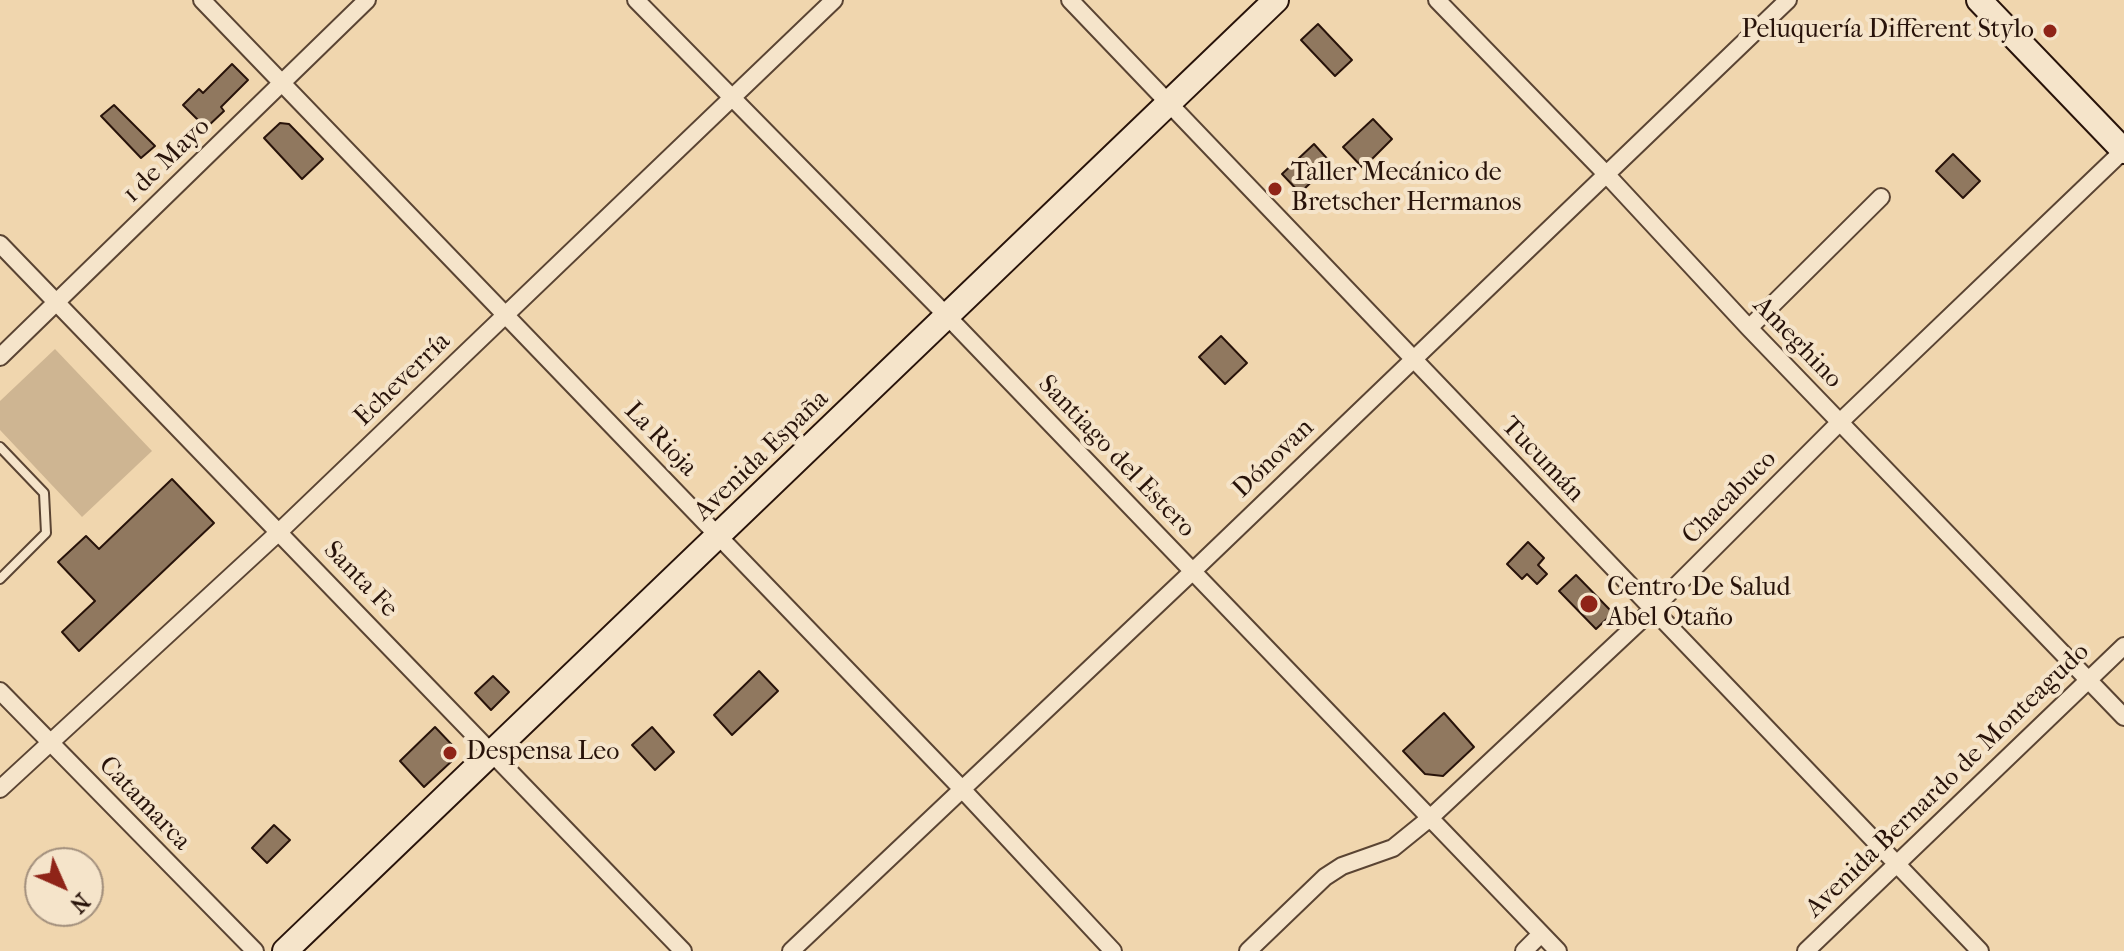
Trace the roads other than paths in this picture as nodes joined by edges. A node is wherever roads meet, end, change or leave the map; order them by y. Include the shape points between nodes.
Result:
1 (202, 0) edge
2 (367, 0) edge
3 (636, 0) edge
4 (834, 0) edge
5 (1070, 0) edge
6 (1276, 0) edge
7 (1437, 0) edge
8 (1788, 0) edge
9 (1979, 0) edge
10 (282, 83) junction
11 (733, 99) junction
12 (1170, 102) junction
13 (2124, 151) edge
14 (1607, 175) junction
15 (1881, 197) dead end
16 (0, 244) edge
17 (56, 302) junction
18 (506, 315) junction
19 (948, 317) junction
20 (1749, 328) junction
21 (0, 357) edge
22 (1412, 359) junction
23 (1840, 422) junction
24 (0, 447) edge
25 (280, 531) junction
26 (719, 536) junction
27 (1193, 571) junction
28 (0, 579) edge
29 (1652, 610) junction
30 (2124, 646) edge
31 (2088, 680) junction
32 (0, 691) edge
33 (2124, 717) edge
34 (50, 741) junction
35 (492, 753) junction
36 (961, 788) junction
37 (0, 789) edge
38 (1430, 818) junction
39 (1897, 864) junction
40 (1541, 934) junction
41 (255, 951) edge
42 (285, 951) edge
43 (683, 951) edge
44 (791, 951) edge
45 (1113, 951) edge
46 (1248, 951) edge
47 (1524, 951) edge
48 (1558, 951) edge
49 (1806, 951) edge
50 (1980, 951) edge

1 - 10 street, La Rioja
2 - 10 street, 1 de Mayo
3 - 11 street, Santiago del Estero
4 - 11 street, Echeverría
5 - 12 street, Tucumán
6 - 12 street, Avenida España
7 - 14 street, Ameghino
8 - 14 street, Dónovan
9 - 13 street
10 - 17 street, 1 de Mayo
10 - 18 street, La Rioja
11 - 18 street, Echeverría
11 - 19 street, Santiago del Estero
12 - 19 street, Avenida España
12 - 22 street, Tucumán
13 - 23 street, Chacabuco
14 - 20 street, Ameghino
14 - 22 street, Dónovan
15 - 20 street
16 - 17 street, Santa Fe
17 - 21 street, 1 de Mayo
17 - 25 street, Santa Fe
18 - 25 street, Echeverría
18 - 26 street, La Rioja
19 - 26 street, Avenida España
19 - 27 street, Santiago del Estero
20 - 23 street, Ameghino
22 - 27 street, Dónovan
22 - 29 street, Tucumán
23 - 29 street, Chacabuco
23 - 31 street, Ameghino
24 - 28 lane via 44,493 46,504 46,533
25 - 34 street, Echeverría
25 - 35 street, Santa Fe
26 - 35 street, Avenida España
26 - 36 street, La Rioja
27 - 36 street, Dónovan
27 - 38 street, Santiago del Estero
29 - 38 street, Chacabuco
29 - 39 street, Tucumán
30 - 31 street, Avenida Bernardo de Monteagudo
31 - 33 street, Ameghino
31 - 39 street, Avenida Bernardo de Monteagudo
32 - 34 street, Catamarca
34 - 37 street, Echeverría
34 - 41 street, Catamarca
35 - 42 street, Avenida España
35 - 43 street, Santa Fe
36 - 44 street, Dónovan
36 - 45 street, La Rioja
38 - 40 street, Santiago del Estero
38 - 46 street, Chacabuco via 1393,848 1325,877
39 - 49 street, Avenida Bernardo de Monteagudo
39 - 50 street, Tucumán
40 - 47 street
40 - 48 street, Santiago del Estero

